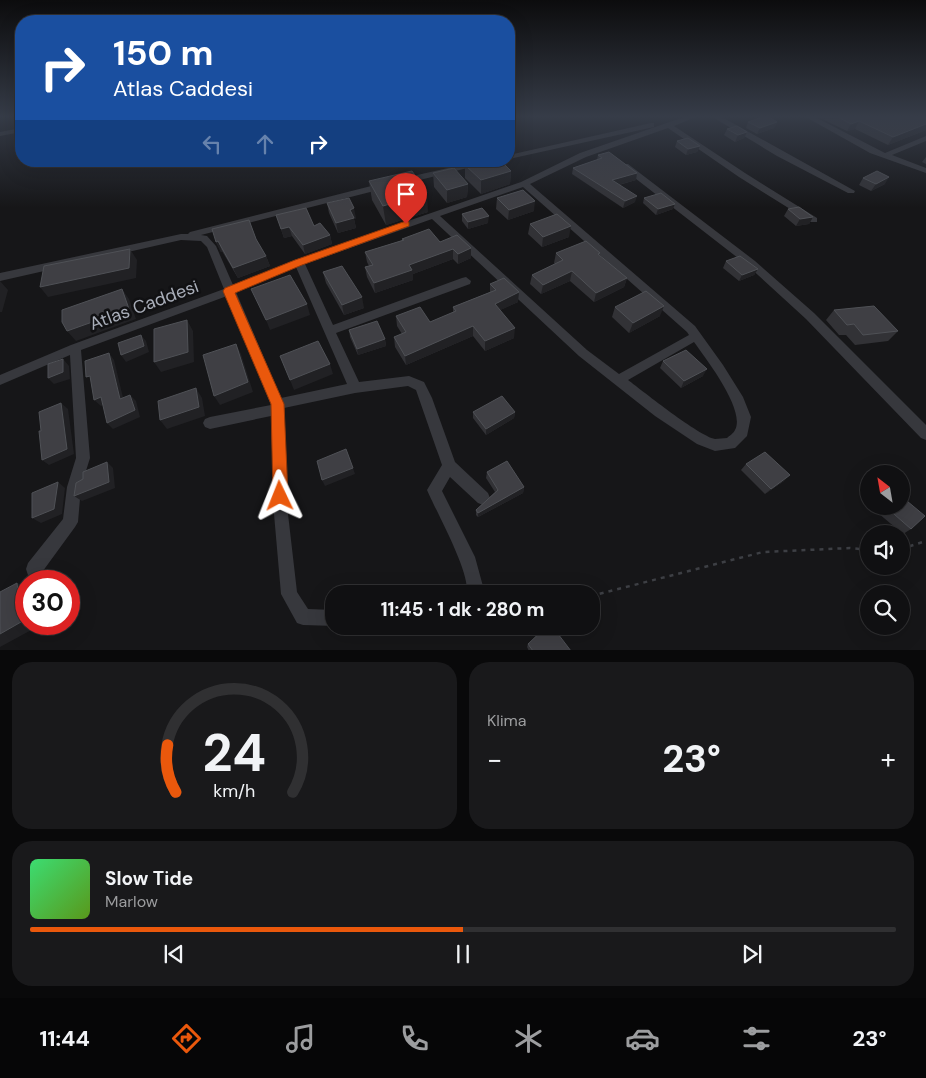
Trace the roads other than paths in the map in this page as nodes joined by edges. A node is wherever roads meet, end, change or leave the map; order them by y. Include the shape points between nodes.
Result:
1 (557, 146) edge
2 (626, 146) edge
3 (699, 146) edge
4 (767, 146) edge
5 (869, 146) edge
6 (906, 146) edge
7 (610, 154) junction
8 (886, 155) junction
9 (515, 156) edge
10 (466, 167) edge
11 (926, 171) edge
12 (524, 184) junction
13 (851, 191) dead end
14 (433, 215) junction
15 (814, 220) edge
16 (181, 237) junction
17 (299, 262) junction
18 (0, 277) edge
19 (466, 281) dead end
20 (229, 291) junction
21 (330, 331) junction
22 (696, 336) junction
23 (75, 348) junction
24 (620, 379) junction
25 (0, 380) edge
26 (355, 388) junction
27 (277, 407) junction
28 (210, 423) dead end
29 (926, 434) edge
30 (448, 466) junction
31 (483, 498) dead end
32 (34, 569) dead end
33 (475, 585) edge
34 (325, 618) edge

1 - 9 street
2 - 7 street, Atlas Caddesi
3 - 15 street
4 - 13 street
5 - 8 street
6 - 8 street
7 - 12 street, Atlas Caddesi via 583,155
7 - 29 street via 751,263 810,316
8 - 11 street
10 - 16 street
12 - 14 street, Atlas Caddesi
12 - 22 street via 666,306
14 - 17 street, Atlas Caddesi
14 - 24 street via 583,352
16 - 18 street
16 - 20 street via 204,238 211,246
17 - 20 street, Atlas Caddesi
17 - 21 street
19 - 21 street
20 - 23 street, Atlas Caddesi
20 - 27 street
21 - 26 street
22 - 24 street
22 - 24 street via 719,368 744,417 742,432 730,444 716,445 702,440 660,412
23 - 25 street, Atlas Caddesi
23 - 32 street via 84,458 74,488 70,522
26 - 27 street
26 - 30 street via 409,381 420,386
27 - 28 street
27 - 34 street via 281,514 289,594 303,617
30 - 31 street
30 - 33 street via 434,490 469,563

